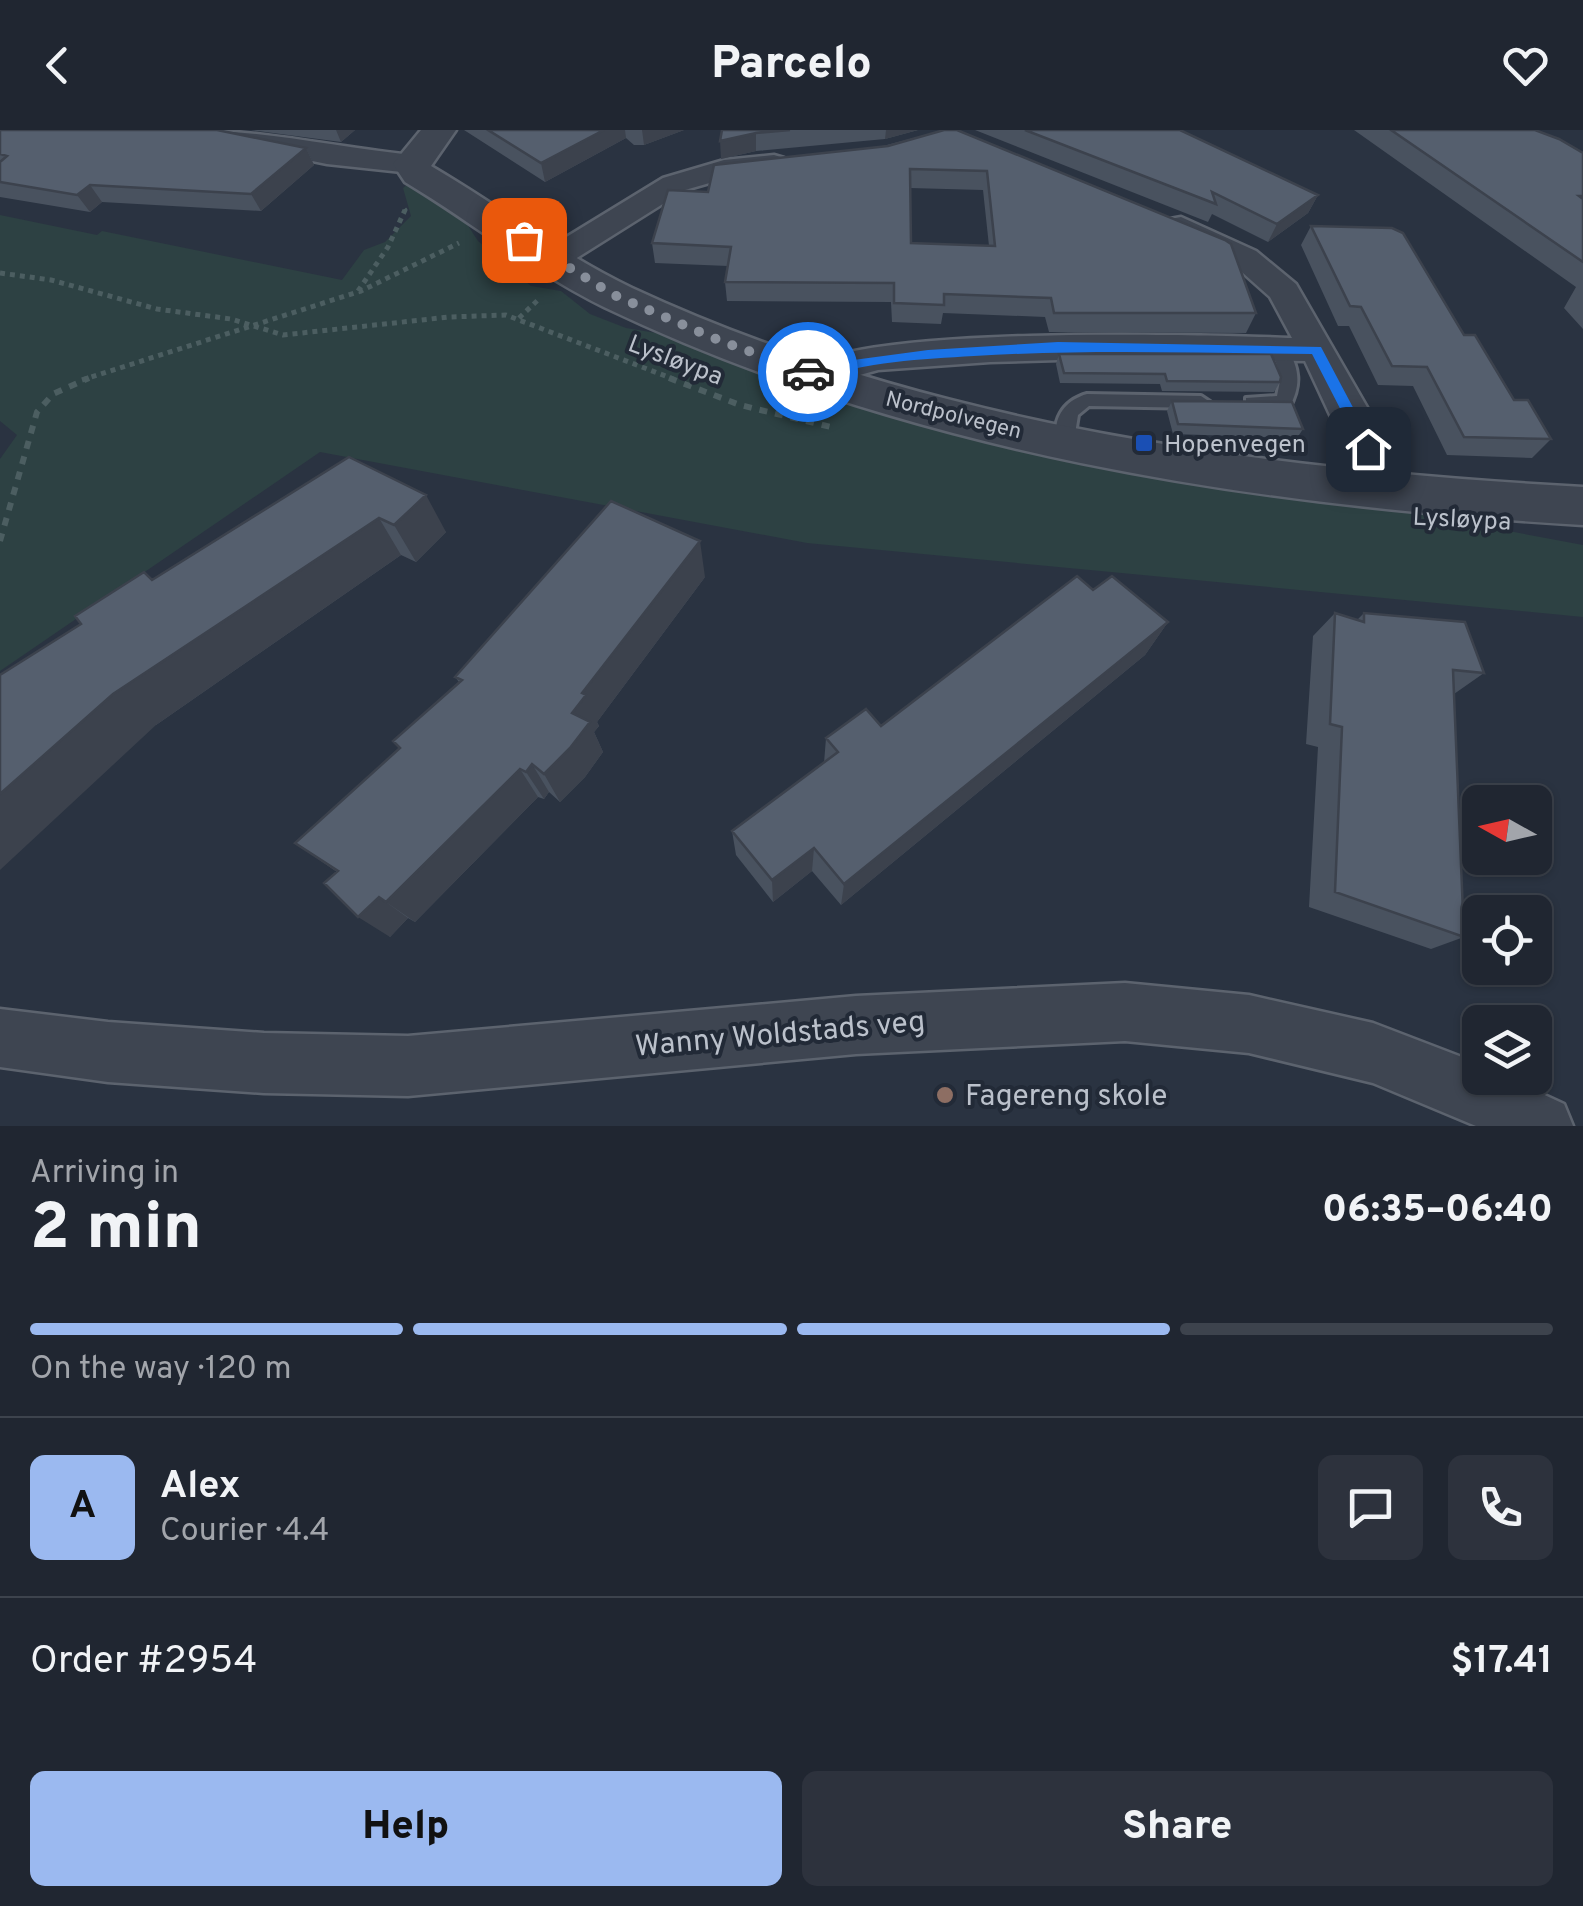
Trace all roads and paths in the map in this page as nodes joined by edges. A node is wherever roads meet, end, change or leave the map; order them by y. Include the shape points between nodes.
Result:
1 (201, 130) edge
2 (798, 162) edge
3 (416, 165) edge
4 (1151, 214) edge
5 (495, 222) junction
6 (554, 258) junction
7 (0, 273) edge
8 (358, 292) junction
9 (252, 326) junction
10 (1298, 349) junction
11 (816, 375) junction
12 (850, 431) dead end
13 (1066, 441) junction
14 (1385, 492) junction
15 (1583, 506) edge
16 (0, 541) edge
17 (0, 1038) edge
18 (1542, 1126) edge

1 - 3 street
2 - 6 street via 724,169 674,184
3 - 5 street, Nordpolvegen via 418,174
3 - 8 path via 399,227
4 - 10 street via 1230,249 1273,278 1293,305
5 - 6 street, Nordpolvegen
5 - 8 path
6 - 11 street, Nordpolvegen via 676,323
7 - 9 path, Lysløypa
8 - 9 path
9 - 12 path, Lysløypa via 296,335 506,314 740,404
9 - 16 path via 53,394 30,425
10 - 11 street via 984,350 874,360
10 - 13 lane via 1282,403 1087,400 1074,404 1066,418
10 - 14 street via 1348,409
11 - 13 street, Nordpolvegen
13 - 14 street, Nordpolvegen
14 - 15 street, Nordpolvegen
17 - 18 street, Wanny Woldstads veg via 264,1063 408,1066 856,1024 1125,1012 1249,1024 1373,1052

